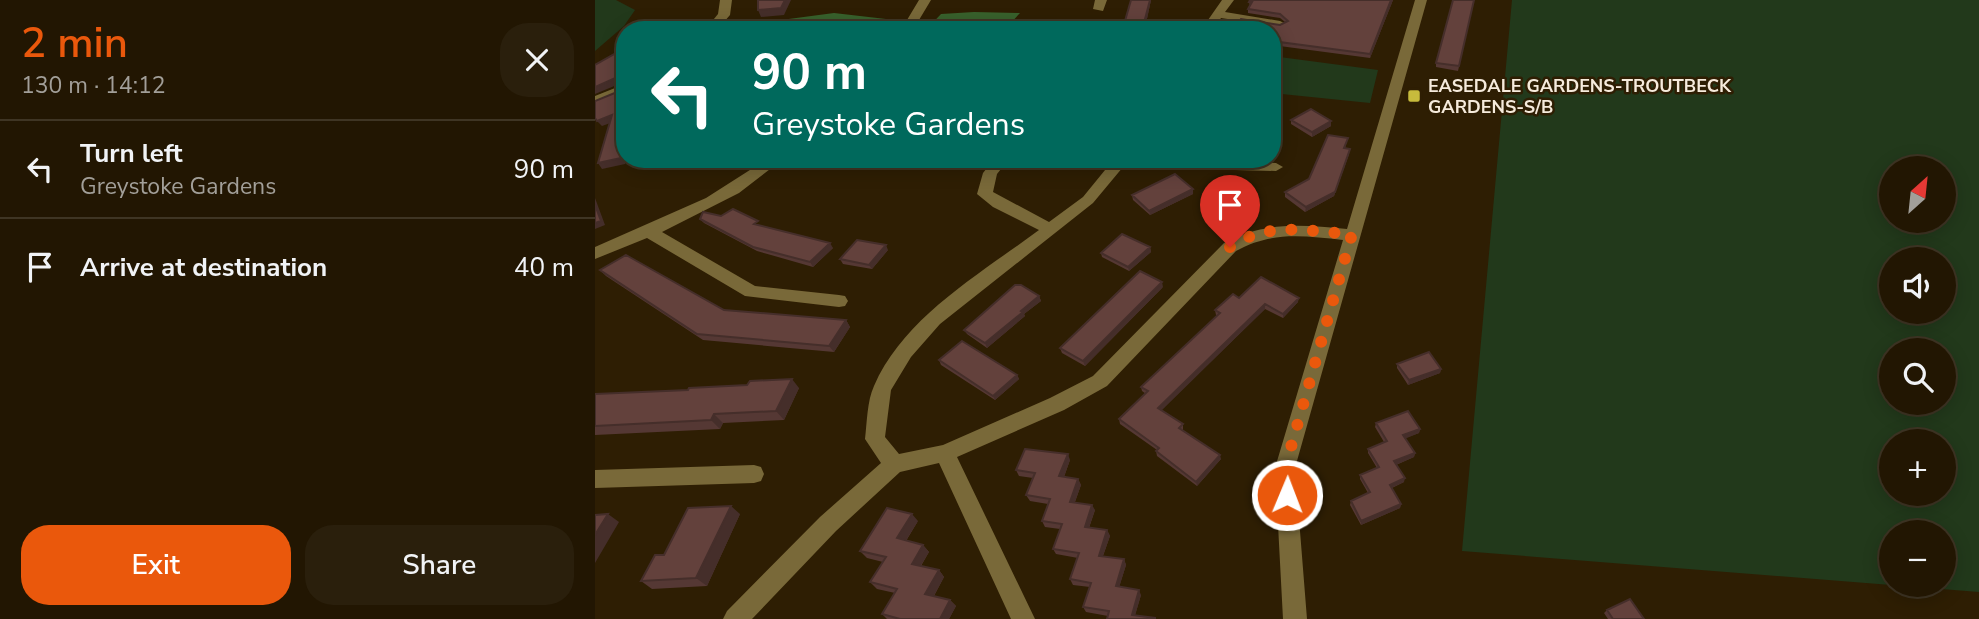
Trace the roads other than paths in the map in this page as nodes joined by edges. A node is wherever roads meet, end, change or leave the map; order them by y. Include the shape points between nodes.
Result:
1 (726, 0) edge
2 (925, 0) edge
3 (1228, 0) edge
4 (1421, 0) edge
5 (1219, 14) junction
6 (719, 21) edge
7 (912, 21) edge
8 (1214, 21) edge
9 (1266, 21) edge
10 (616, 92) edge
11 (595, 101) edge
12 (766, 168) edge
13 (995, 168) edge
14 (1115, 168) edge
15 (1050, 229) junction
16 (649, 232) junction
17 (1352, 234) junction
18 (595, 253) edge
19 (839, 300) dead end
20 (945, 453) junction
21 (894, 464) junction
22 (754, 474) dead end
23 (595, 479) edge
24 (735, 619) edge
25 (1023, 619) edge
26 (1295, 619) edge

1 - 6 street
2 - 7 street
3 - 5 street
4 - 17 street
5 - 8 street
5 - 9 street
10 - 11 street
12 - 16 street via 748,183
13 - 15 street via 985,194
14 - 15 street via 1088,200
15 - 21 street via 934,319 904,352 882,389 875,439
16 - 18 street
16 - 19 street via 751,292
17 - 20 street via 1285,229 1248,235 1230,247 1100,381
17 - 26 street via 1285,468
20 - 21 street
20 - 25 street
21 - 24 street via 828,523
22 - 23 street

